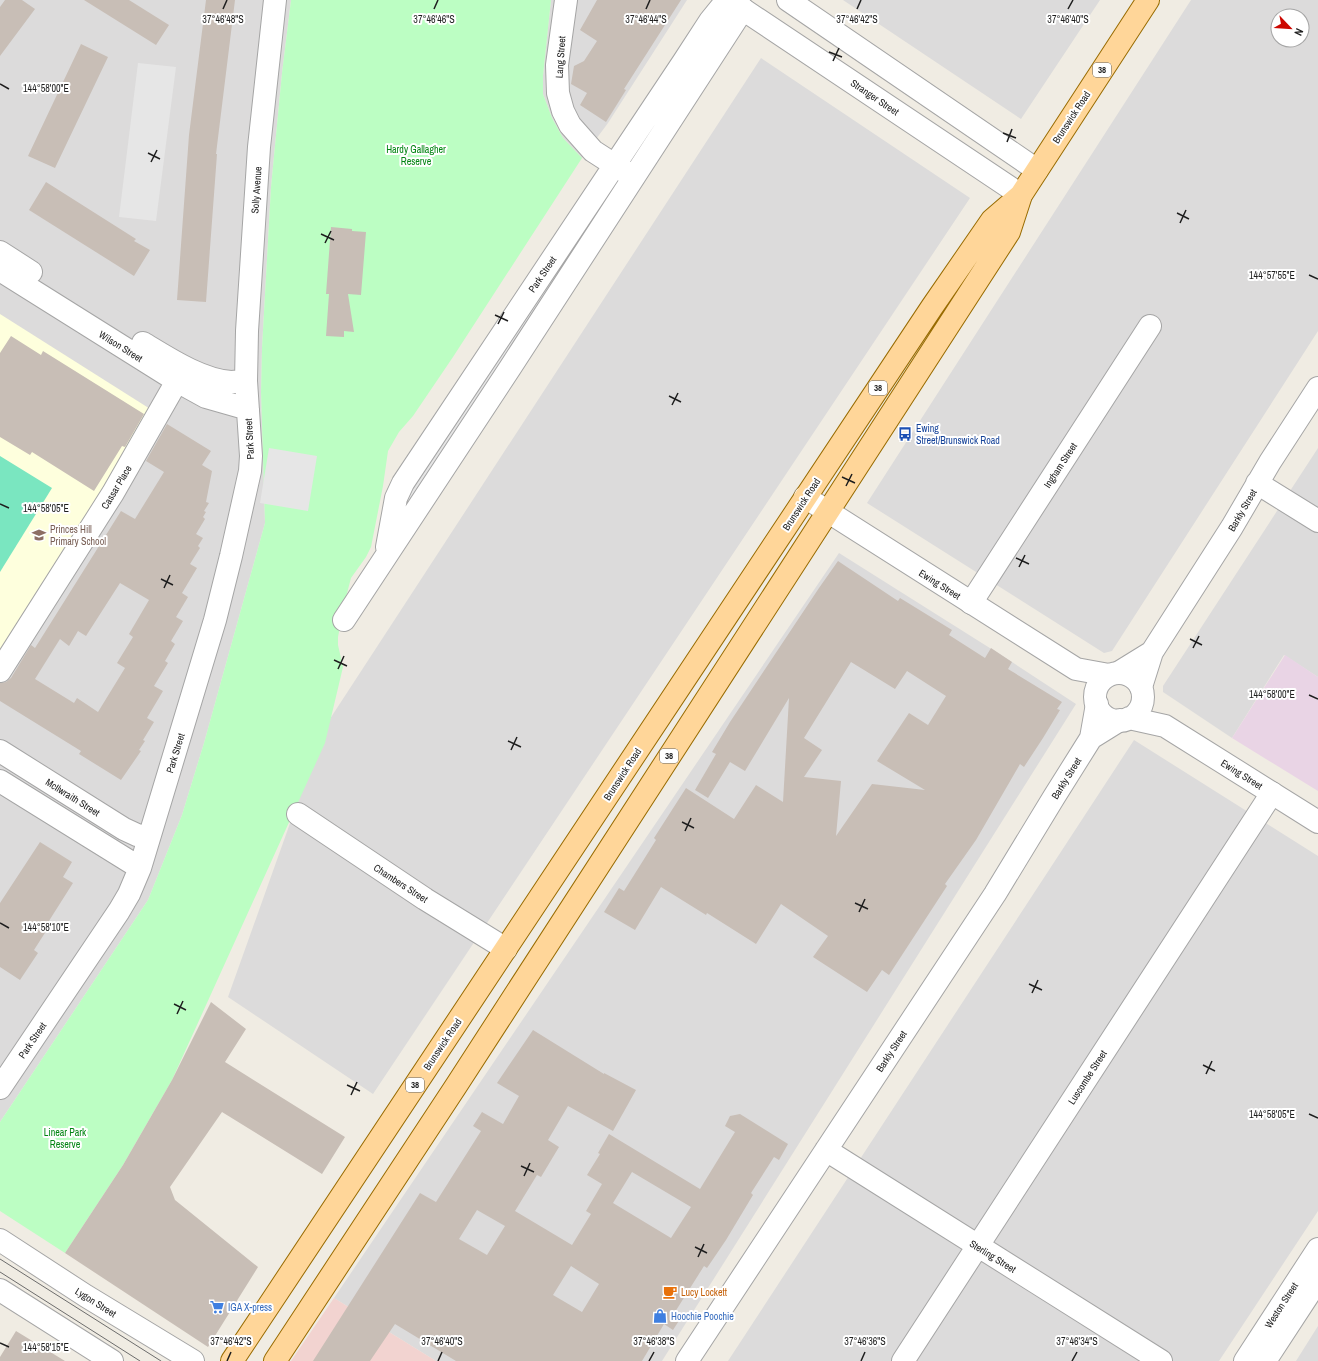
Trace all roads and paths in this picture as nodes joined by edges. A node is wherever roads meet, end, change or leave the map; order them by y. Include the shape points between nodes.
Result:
1 (275, 0) edge
2 (566, 0) edge
3 (788, 0) edge
4 (1148, 0) edge
5 (737, 2) edge
6 (614, 165) junction
7 (1037, 170) junction
8 (633, 177) junction
9 (1020, 195) junction
10 (0, 252) edge
11 (0, 270) edge
12 (1150, 326) dead end
13 (177, 381) junction
14 (246, 381) junction
15 (1316, 394) edge
16 (248, 409) junction
17 (1257, 483) junction
18 (805, 497) junction
19 (828, 511) junction
20 (1318, 521) edge
21 (384, 560) junction
22 (971, 603) junction
23 (344, 620) dead end
24 (1152, 652) junction
25 (1076, 669) junction
26 (0, 671) edge
27 (1114, 674) junction
28 (1142, 691) junction
29 (1096, 701) junction
30 (1124, 719) junction
31 (1165, 726) junction
32 (1091, 738) junction
33 (0, 751) edge
34 (0, 781) edge
35 (1272, 793) junction
36 (298, 814) dead end
37 (1318, 822) edge
38 (149, 838) junction
39 (140, 868) junction
40 (506, 949) junction
41 (533, 966) junction
42 (0, 1088) edge
43 (826, 1150) junction
44 (324, 1220) junction
45 (354, 1239) junction
46 (0, 1240) edge
47 (978, 1246) junction
48 (1318, 1250) edge
49 (1318, 1280) edge
50 (0, 1290) edge
51 (112, 1361) edge
52 (193, 1361) edge
53 (232, 1361) edge
54 (275, 1361) edge
55 (687, 1361) edge
56 (903, 1361) edge
57 (1161, 1361) edge
58 (1245, 1361) edge
59 (1265, 1361) edge

1 - 14 street, Solly Avenue via 258,155
2 - 6 street, Lang Street via 557,65 558,93 563,111 570,125 593,151
3 - 7 street
4 - 7 main road, Brunswick Road / 38
5 - 6 street, Park Street via 710,21
5 - 8 street, Park Street
5 - 9 street, Stranger Street
6 - 8 street, Lang Street
6 - 21 street, Park Street via 403,483 396,498
7 - 9 main road, Brunswick Road / 38
8 - 21 street, Park Street
9 - 18 main road, Brunswick Road / 38 via 992,220
9 - 19 main road, Brunswick Road / 38 via 1009,232
10 - 14 street, Wilson Street via 155,350 188,368 231,382
11 - 13 street, Wilson Street
12 - 22 street, Ingham Street
13 - 16 street, Wilson Street via 206,397
13 - 26 street, Cassar Place via 113,493
14 - 16 street, Park Street
15 - 17 street, Barkly Street
16 - 38 street, Park Street via 250,471 231,556 215,620
17 - 20 street
17 - 24 street, Barkly Street
18 - 19 street, Ewing Street
18 - 40 main road, Brunswick Road / 38
19 - 22 street, Ewing Street
19 - 41 main road, Brunswick Road / 38
21 - 23 street, Park Street
22 - 25 street, Ewing Street
24 - 27 street, Barkly Street
24 - 28 street, Barkly Street
25 - 27 street, Ewing Street
25 - 29 street, Ewing Street
27 - 28 street via 1132,676
27 - 29 street via 1099,684
28 - 30 street via 1139,709
28 - 31 street, Ewing Street
29 - 30 street via 1100,711 1112,720
29 - 32 street, Barkly Street
30 - 31 street, Ewing Street
30 - 32 street, Barkly Street
31 - 35 street, Ewing Street
32 - 43 street, Barkly Street via 995,894
33 - 38 street, McIlwraith Street via 124,829
34 - 39 street
35 - 37 street, Ewing Street
35 - 47 street, Luscombe Street
36 - 40 street, Chambers Street via 425,899
38 - 39 street, Park Street
39 - 42 street, Park Street via 119,912
40 - 41 main road
40 - 44 main road, Brunswick Road / 38
41 - 45 main road, Brunswick Road / 38
43 - 47 street, Sterling Street
43 - 55 street, Barkly Street
44 - 45 main road
44 - 53 main road, Brunswick Road / 38
45 - 54 main road, Brunswick Road / 38
46 - 52 street, Lygon Street
47 - 56 street, Luscombe Street
47 - 57 street, Sterling Street
48 - 58 street, Weston Street
49 - 59 street, Weston Street
50 - 51 street

